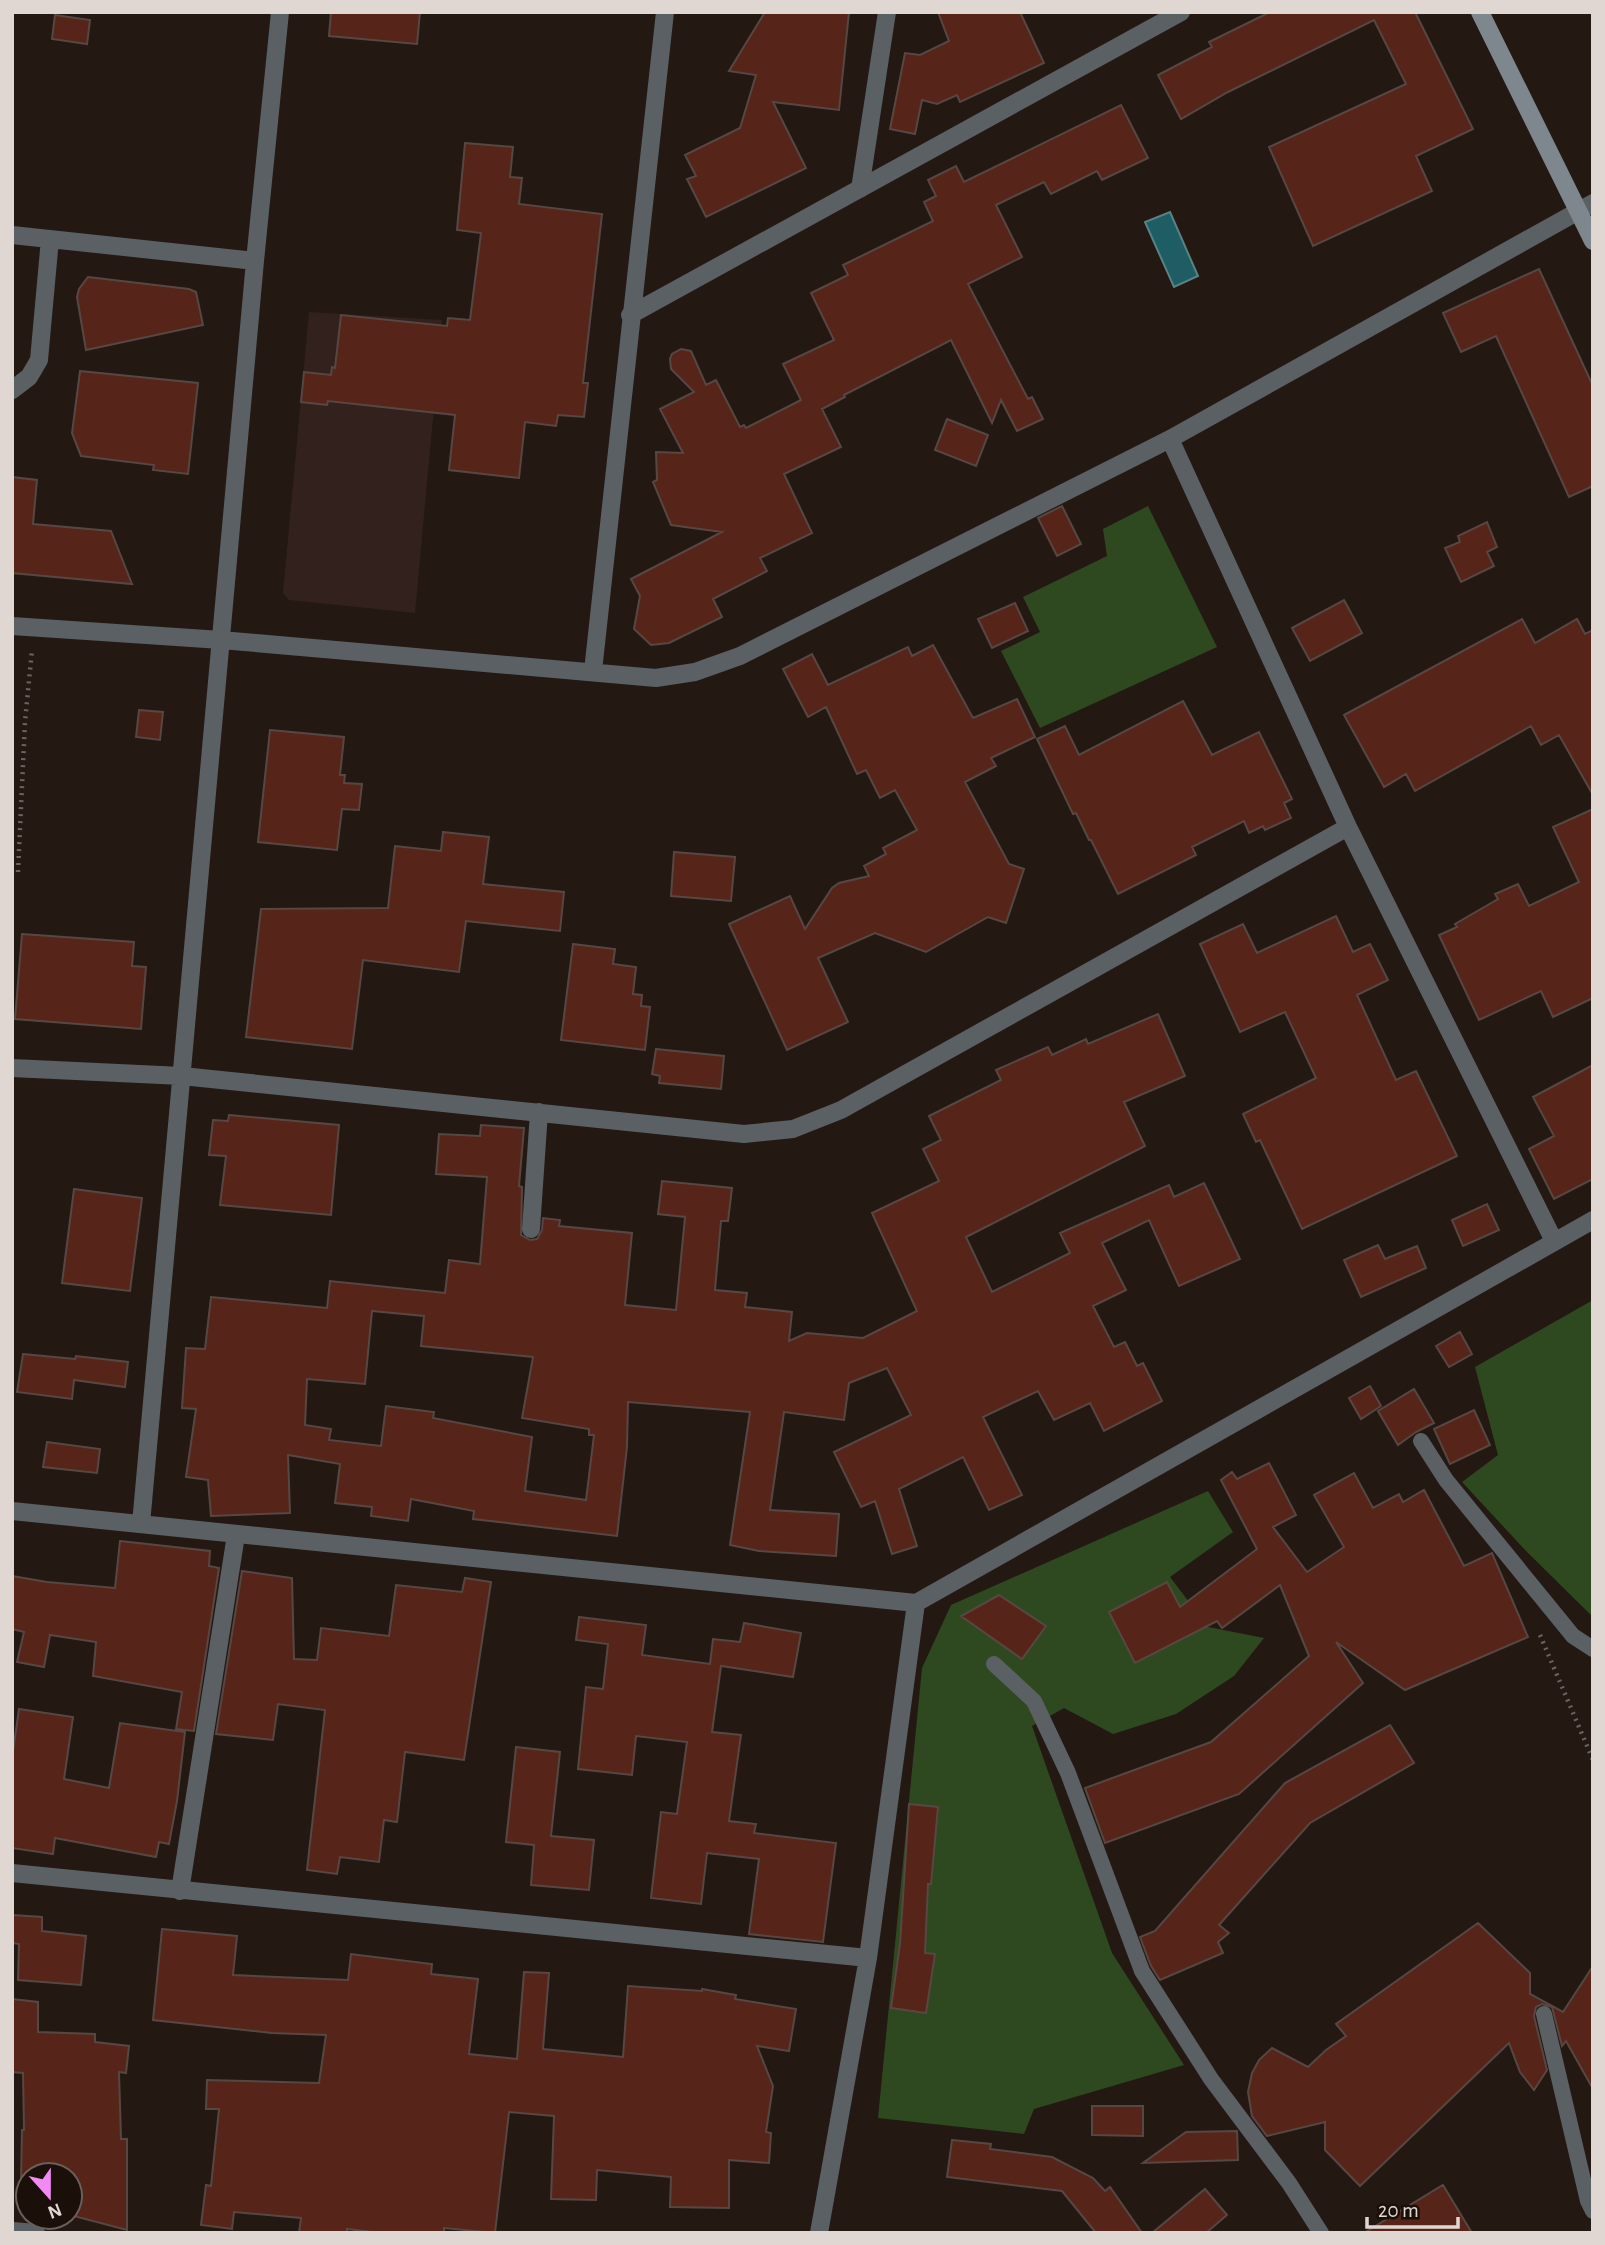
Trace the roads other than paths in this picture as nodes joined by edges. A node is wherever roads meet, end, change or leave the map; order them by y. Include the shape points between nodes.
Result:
1 (280, 12) edge
2 (664, 12) edge
3 (887, 12) edge
4 (1181, 12) edge
5 (1480, 12) edge
6 (860, 189) junction
7 (1585, 207) edge
8 (12, 235) edge
9 (50, 239) junction
10 (1593, 241) edge
11 (254, 261) junction
12 (631, 315) junction
13 (12, 390) edge
14 (1170, 439) junction
15 (12, 626) edge
16 (221, 640) junction
17 (593, 671) junction
18 (1348, 827) junction
19 (12, 1068) edge
20 (182, 1076) junction
21 (539, 1112) junction
22 (1593, 1220) edge
23 (531, 1228) dead end
24 (1554, 1241) junction
25 (1421, 1441) dead end
26 (12, 1511) edge
27 (141, 1524) junction
28 (236, 1535) junction
29 (916, 1603) junction
30 (1593, 1649) edge
31 (994, 1664) dead end
32 (12, 1873) edge
33 (180, 1891) junction
34 (868, 1958) junction
35 (1544, 2014) dead end
36 (1593, 2211) edge
37 (12, 2231) edge
38 (36, 2233) edge
39 (819, 2233) edge
40 (1321, 2233) edge

1 - 11 street
2 - 12 street
3 - 6 street
4 - 6 street
5 - 7 main road
6 - 12 street
7 - 10 main road
7 - 14 street
8 - 9 street
9 - 11 street
9 - 13 street via 39,360
11 - 16 street
12 - 17 street
14 - 17 street via 740,656 695,672 656,678
14 - 18 street
15 - 16 street
16 - 17 street
16 - 20 street
18 - 21 street via 841,1110 793,1129 744,1135
18 - 24 street
19 - 20 street
20 - 21 street
20 - 27 street
21 - 23 street
22 - 24 street
24 - 29 street
25 - 30 lane via 1446,1480 1573,1636
26 - 27 street
27 - 28 street
28 - 29 street
28 - 33 street
29 - 34 street
31 - 40 lane via 1034,1701 1068,1773 1142,1971 1211,2079
32 - 33 street
33 - 34 street
34 - 39 street
35 - 36 lane
37 - 38 street

